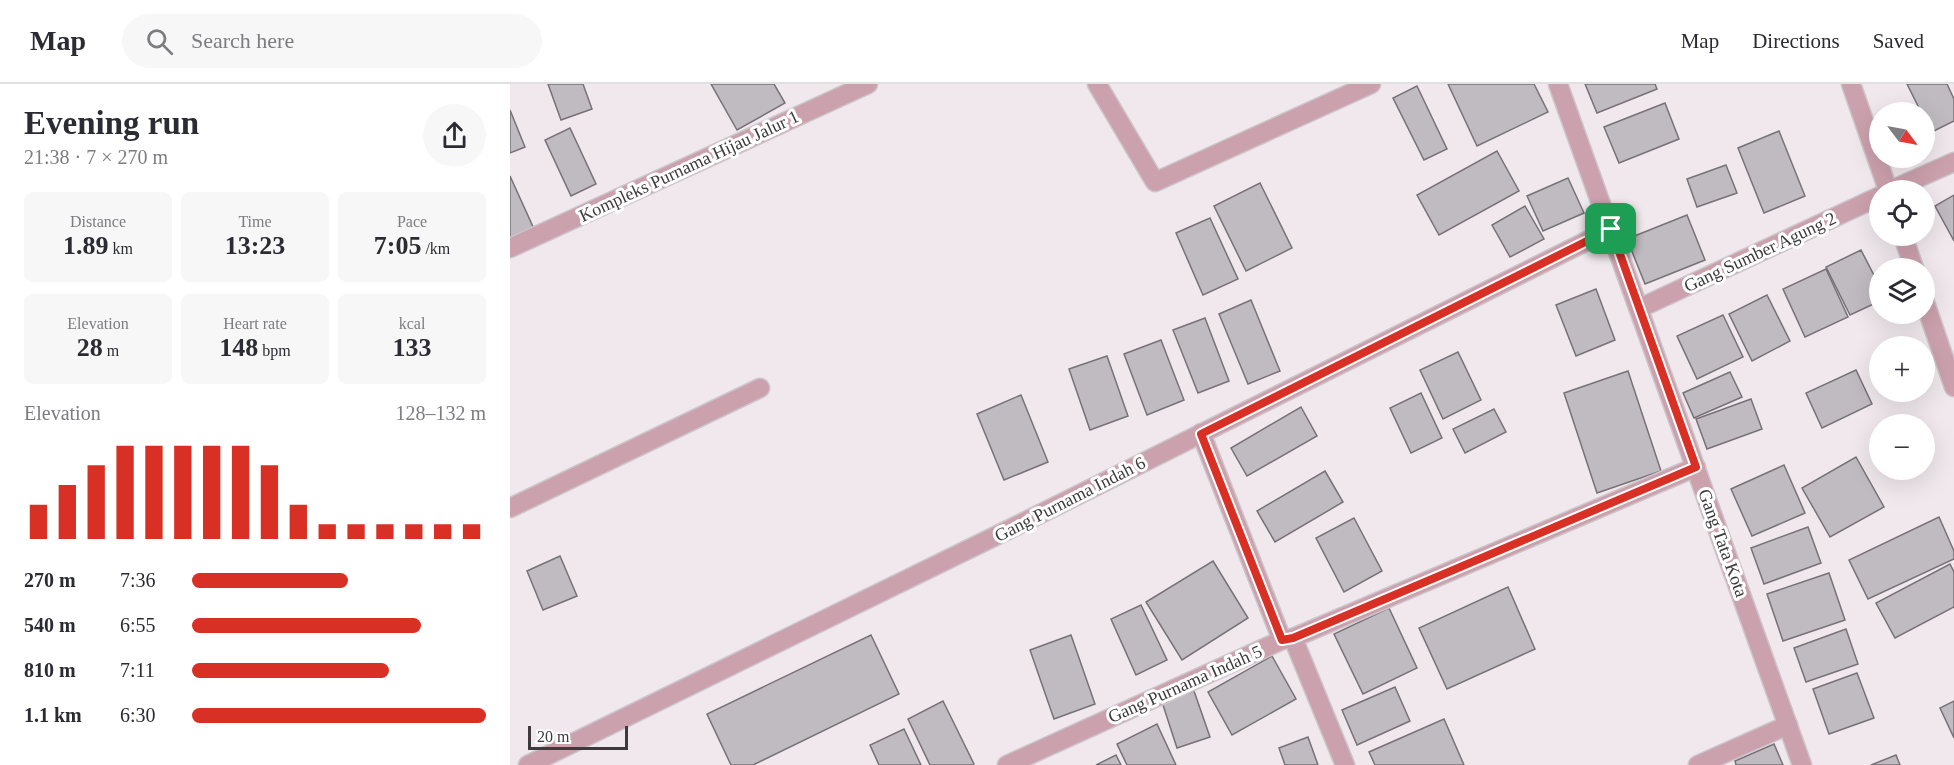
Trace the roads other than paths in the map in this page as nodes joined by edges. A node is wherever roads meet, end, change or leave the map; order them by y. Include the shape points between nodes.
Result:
1 (868, 84) edge
2 (1097, 84) edge
3 (1371, 84) edge
4 (1558, 84) edge
5 (1851, 84) edge
6 (1954, 162) edge
7 (1885, 180) edge
8 (1912, 180) edge
9 (1869, 201) edge
10 (1611, 229) junction
11 (510, 248) edge
12 (1640, 308) junction
13 (1932, 324) edge
14 (1954, 387) edge
15 (760, 388) dead end
16 (1201, 434) junction
17 (1696, 467) junction
18 (510, 508) edge
19 (1287, 639) junction
20 (1788, 725) junction
21 (528, 765) edge
22 (1007, 765) edge
23 (1345, 765) edge
24 (1698, 765) edge
25 (1802, 765) edge

1 - 11 street, Kompleks Purnama Hijau Jalur 1
2 - 3 street via 1155,182
4 - 10 street, Gang Tata Kota
5 - 7 street
6 - 8 street
9 - 12 street, Gang Sumber Agung 2
10 - 12 street, Gang Tata Kota
10 - 16 street, Gang Purnama Indah 6
12 - 17 street, Gang Tata Kota
13 - 14 street
15 - 18 street
16 - 19 street
16 - 21 street, Gang Purnama Indah 6
17 - 19 street, Gang Purnama Indah 5
17 - 20 street, Gang Tata Kota
19 - 22 street, Gang Purnama Indah 5
19 - 23 street
20 - 24 street
20 - 25 street, Gang Tata Kota

